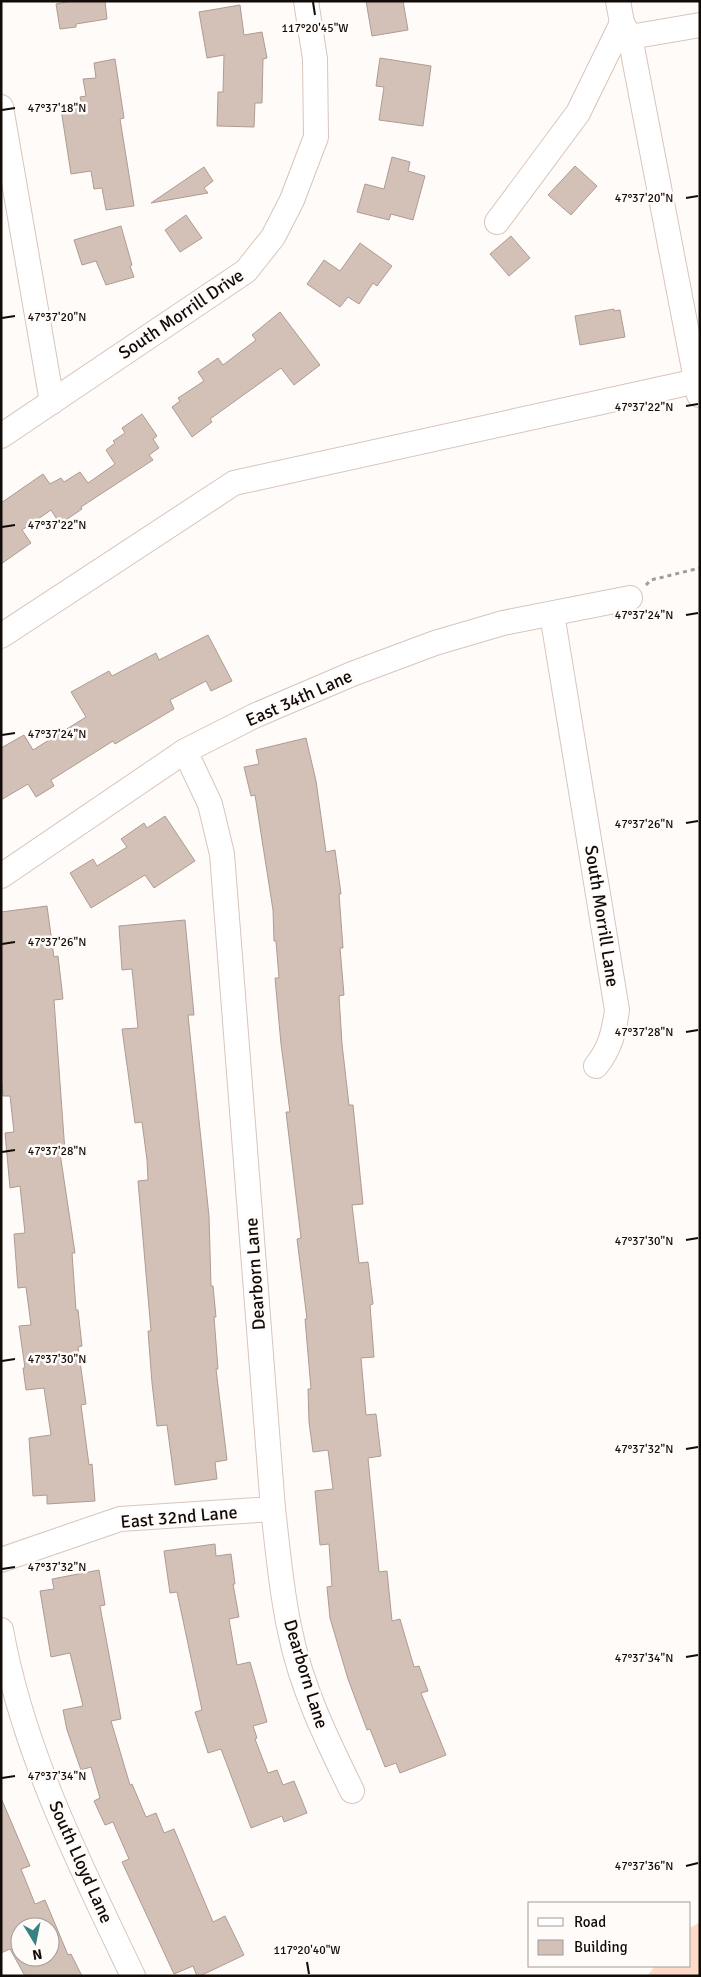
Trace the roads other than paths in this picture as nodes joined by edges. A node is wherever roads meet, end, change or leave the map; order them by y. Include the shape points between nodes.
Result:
1 (306, 1) edge
2 (623, 20) edge
3 (700, 25) edge
4 (1, 108) edge
5 (497, 222) dead end
6 (695, 342) edge
7 (698, 389) edge
8 (52, 402) junction
9 (1, 436) edge
10 (630, 598) road end
11 (552, 614) junction
12 (1, 636) edge
13 (185, 752) junction
14 (1, 876) edge
15 (596, 1066) dead end
16 (273, 1509) junction
17 (1, 1560) edge
18 (1, 1630) edge
19 (352, 1791) dead end
20 (133, 1976) edge

1 - 8 street, South Morrill Drive via 315,59 316,137 292,200 273,236 246,271
2 - 3 street
2 - 5 street via 578,113
2 - 6 street
4 - 8 street
6 - 7 street
7 - 12 street via 234,483
8 - 9 street, South Morrill Drive
10 - 11 street, East 34th Lane
11 - 13 street, East 34th Lane via 503,624 417,649 254,716
11 - 15 street, South Morrill Lane via 617,1010 607,1054
13 - 14 street, East 34th Lane
13 - 16 street, Dearborn Lane via 210,804 222,854
16 - 17 street, East 32nd Lane via 120,1520
16 - 19 street, Dearborn Lane via 290,1632 322,1731
18 - 20 street, South Lloyd Lane via 9,1674 36,1759 74,1852

